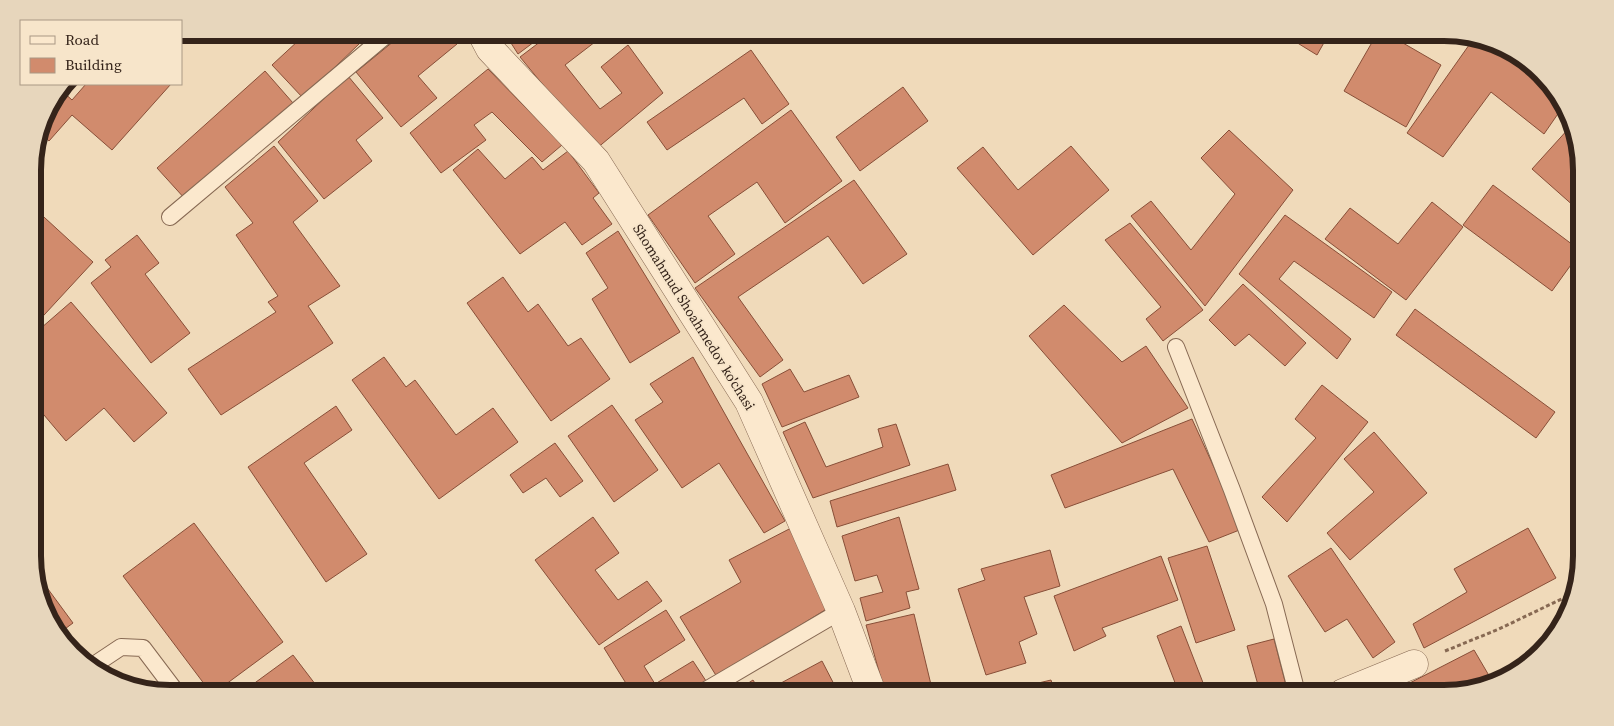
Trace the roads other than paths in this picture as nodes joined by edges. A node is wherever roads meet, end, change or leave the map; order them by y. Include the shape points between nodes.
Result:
1 (378, 42) edge
2 (487, 42) edge
3 (170, 216) dead end
4 (1176, 347) dead end
5 (842, 611) junction
6 (98, 662) edge
7 (1414, 664) road end
8 (869, 684) edge
9 (1295, 684) edge
10 (1366, 684) edge
11 (171, 685) edge
12 (715, 685) edge

1 - 3 lane
2 - 5 street, Shomahmud Shoahmedov ko'chasi via 596,161 749,402
4 - 9 lane via 1274,604
5 - 8 street, Shomahmud Shoahmedov ko'chasi
5 - 12 lane
6 - 11 lane via 120,647 143,648
7 - 10 street

